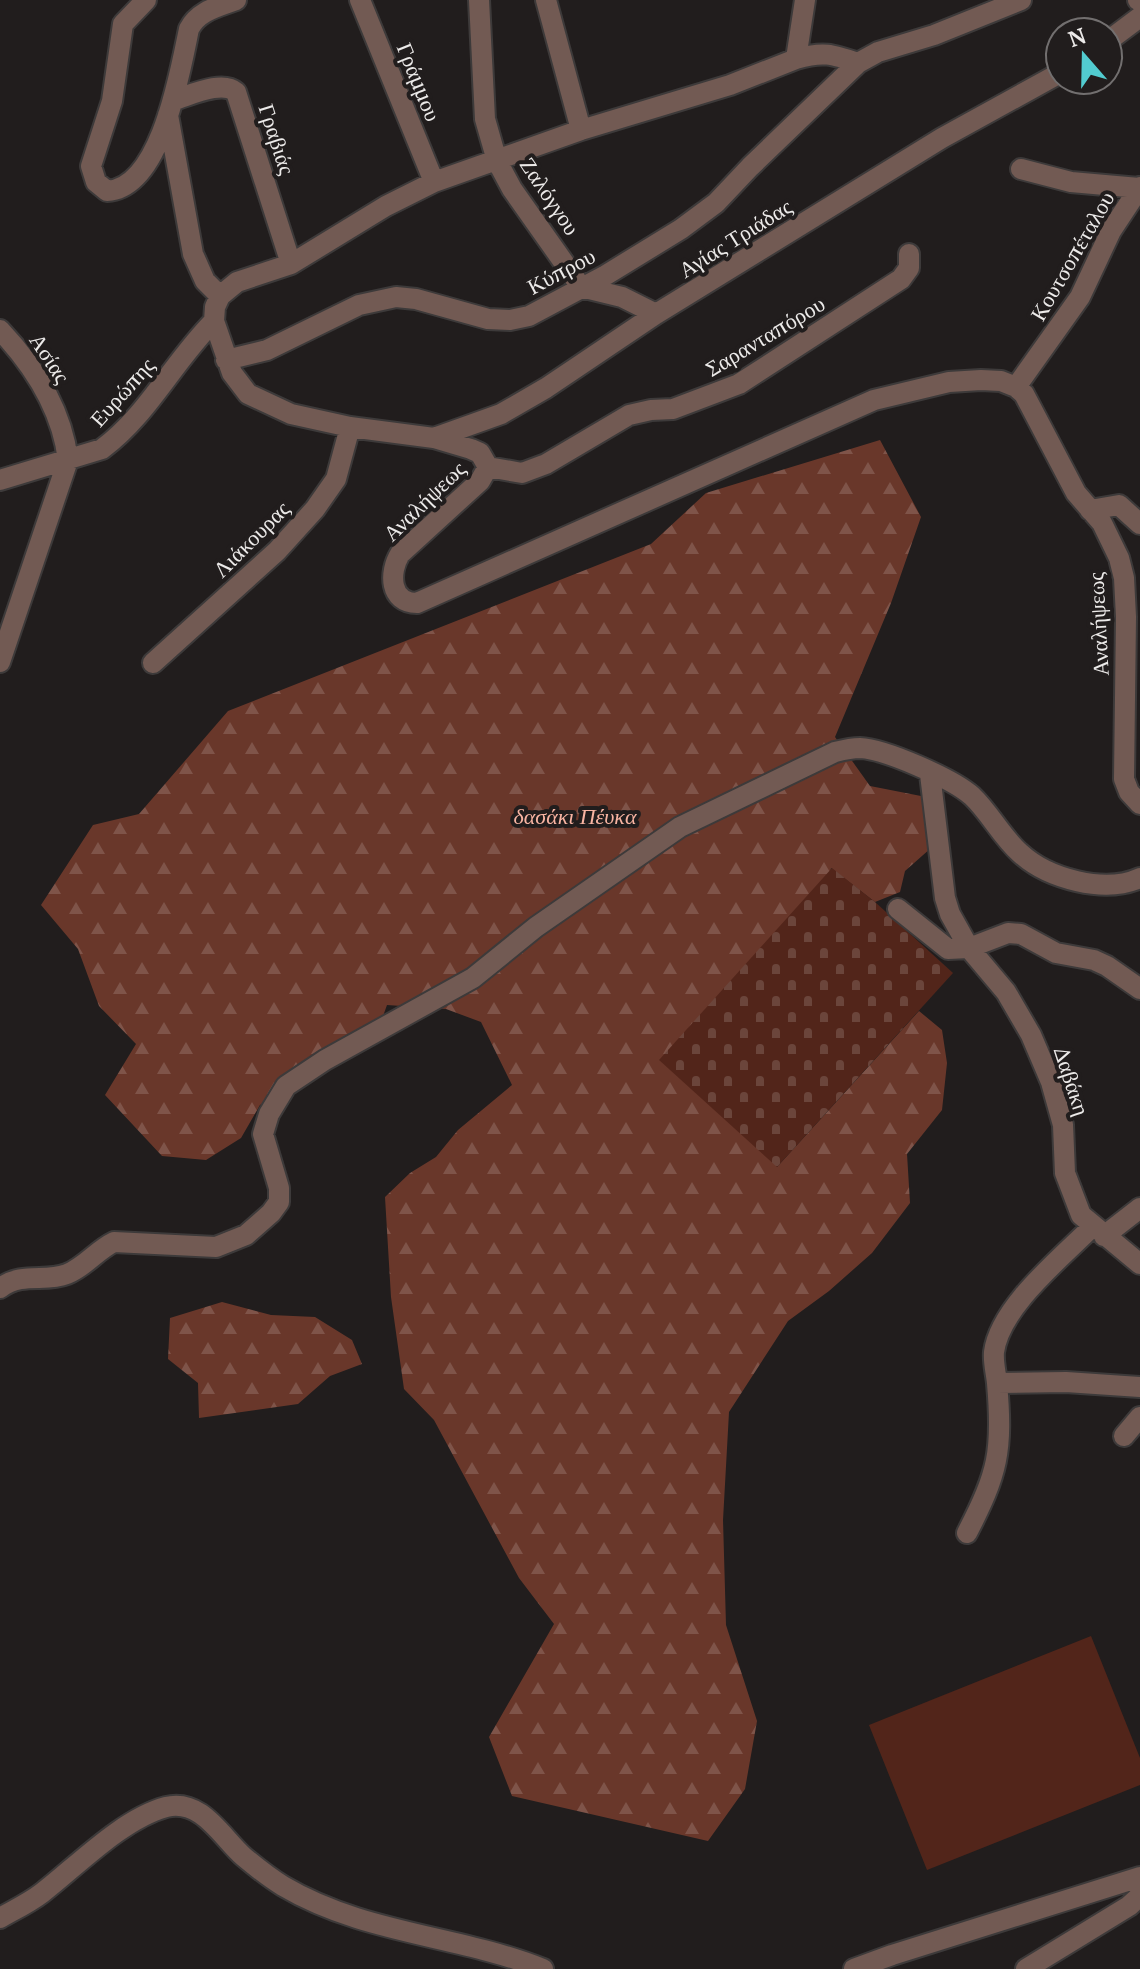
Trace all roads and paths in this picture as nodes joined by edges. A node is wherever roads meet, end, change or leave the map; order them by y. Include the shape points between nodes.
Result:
1 (146, 0) edge
2 (236, 0) edge
3 (360, 0) edge
4 (479, 0) edge
5 (546, 0) edge
6 (805, 0) edge
7 (1021, 0) edge
8 (796, 59) junction
9 (858, 63) junction
10 (1044, 82) edge
11 (171, 107) junction
12 (581, 130) junction
13 (497, 161) junction
14 (1021, 169) dead end
15 (434, 182) junction
16 (1140, 187) edge
17 (909, 254) dead end
18 (291, 264) junction
19 (581, 287) junction
20 (220, 296) junction
21 (656, 314) junction
22 (214, 321) junction
23 (0, 330) edge
24 (226, 360) junction
25 (1016, 387) junction
26 (350, 427) junction
27 (434, 438) junction
28 (68, 460) junction
29 (488, 467) junction
30 (0, 480) edge
31 (1090, 510) junction
32 (1140, 524) edge
33 (0, 662) edge
34 (153, 663) dead end
35 (930, 774) junction
36 (1140, 804) edge
37 (1140, 878) edge
38 (898, 909) dead end
39 (969, 948) junction
40 (1140, 989) edge
41 (1140, 1208) edge
42 (1098, 1232) junction
43 (1140, 1264) edge
44 (0, 1288) edge
45 (997, 1383) junction
46 (1140, 1387) edge
47 (1140, 1417) edge
48 (1124, 1436) dead end
49 (967, 1533) dead end
50 (1140, 1877) edge
51 (1140, 1896) edge
52 (0, 1918) edge
53 (543, 1969) edge
54 (854, 1969) edge
55 (1026, 1969) edge

1 - 11 street via 123,24 112,101 91,166 96,182 117,191 136,178
2 - 11 street via 193,21
3 - 15 street, Γράμμου
4 - 13 street, Ζαλόγγου via 485,119
5 - 12 street
6 - 8 street
7 - 9 street, Κύπρου
8 - 9 street via 830,53
8 - 12 street
9 - 19 street, Κύπρου via 716,203
10 - 21 street, Αγίας Τριάδας via 942,138
11 - 18 street, Γραβιάς via 222,87 236,92
11 - 20 street via 193,254 205,281
12 - 13 street
13 - 15 street
13 - 19 street, Ζαλόγγου
14 - 16 street via 1071,182
15 - 18 street
16 - 25 street, Κουτσοπέταλου via 1111,231 1080,297
17 - 29 street, Σαρανταπόρου via 909,268 901,279 739,384 673,409 629,415 522,473
18 - 20 street via 237,282
19 - 21 street via 622,297
19 - 24 street, Κύπρου via 529,316 510,320 416,299 374,301 267,350
20 - 22 street
21 - 27 street, Αγίας Τριάδας via 501,414
22 - 24 street, Αναλήψεως
22 - 28 street, Ευρώπης via 115,439
23 - 28 street, Ασίας via 43,389 65,438
24 - 26 street, Αναλήψεως via 240,385 258,400 291,414
25 - 29 street, Αναλήψεως via 1001,381 949,382 874,400 417,603 404,600 392,576 400,554 480,481
25 - 31 street, Αναλήψεως via 1033,407 1076,493
26 - 27 street, Αναλήψεως
26 - 34 street, Λιάκουρας via 336,479 315,509 277,551
27 - 29 street, Αναλήψεως via 480,453
28 - 30 street, Ευρώπης
28 - 33 street
31 - 32 street via 1119,505
31 - 36 street, Αναλήψεως via 1112,540 1124,578 1124,779
35 - 37 street via 958,785 1020,854 1056,874 1096,886 1119,886
35 - 39 street, Δαβάκη via 945,898
35 - 44 street via 902,759 860,748 835,752 680,827 536,927 473,978 286,1086 263,1134 279,1202 246,1235 216,1247 114,1242 62,1276 21,1277
38 - 39 street via 940,945
39 - 40 street via 1008,933 1021,934 1056,953 1107,966
39 - 42 street, Δαβάκη via 1006,992 1031,1035 1063,1125 1071,1193 1081,1215
41 - 42 street
42 - 43 street
42 - 45 street via 1002,1325 994,1353
45 - 46 street
45 - 49 street via 998,1463
47 - 48 street
50 - 54 street
51 - 55 street
52 - 53 street via 41,1894 133,1823 168,1807 190,1808 284,1886 356,1920

